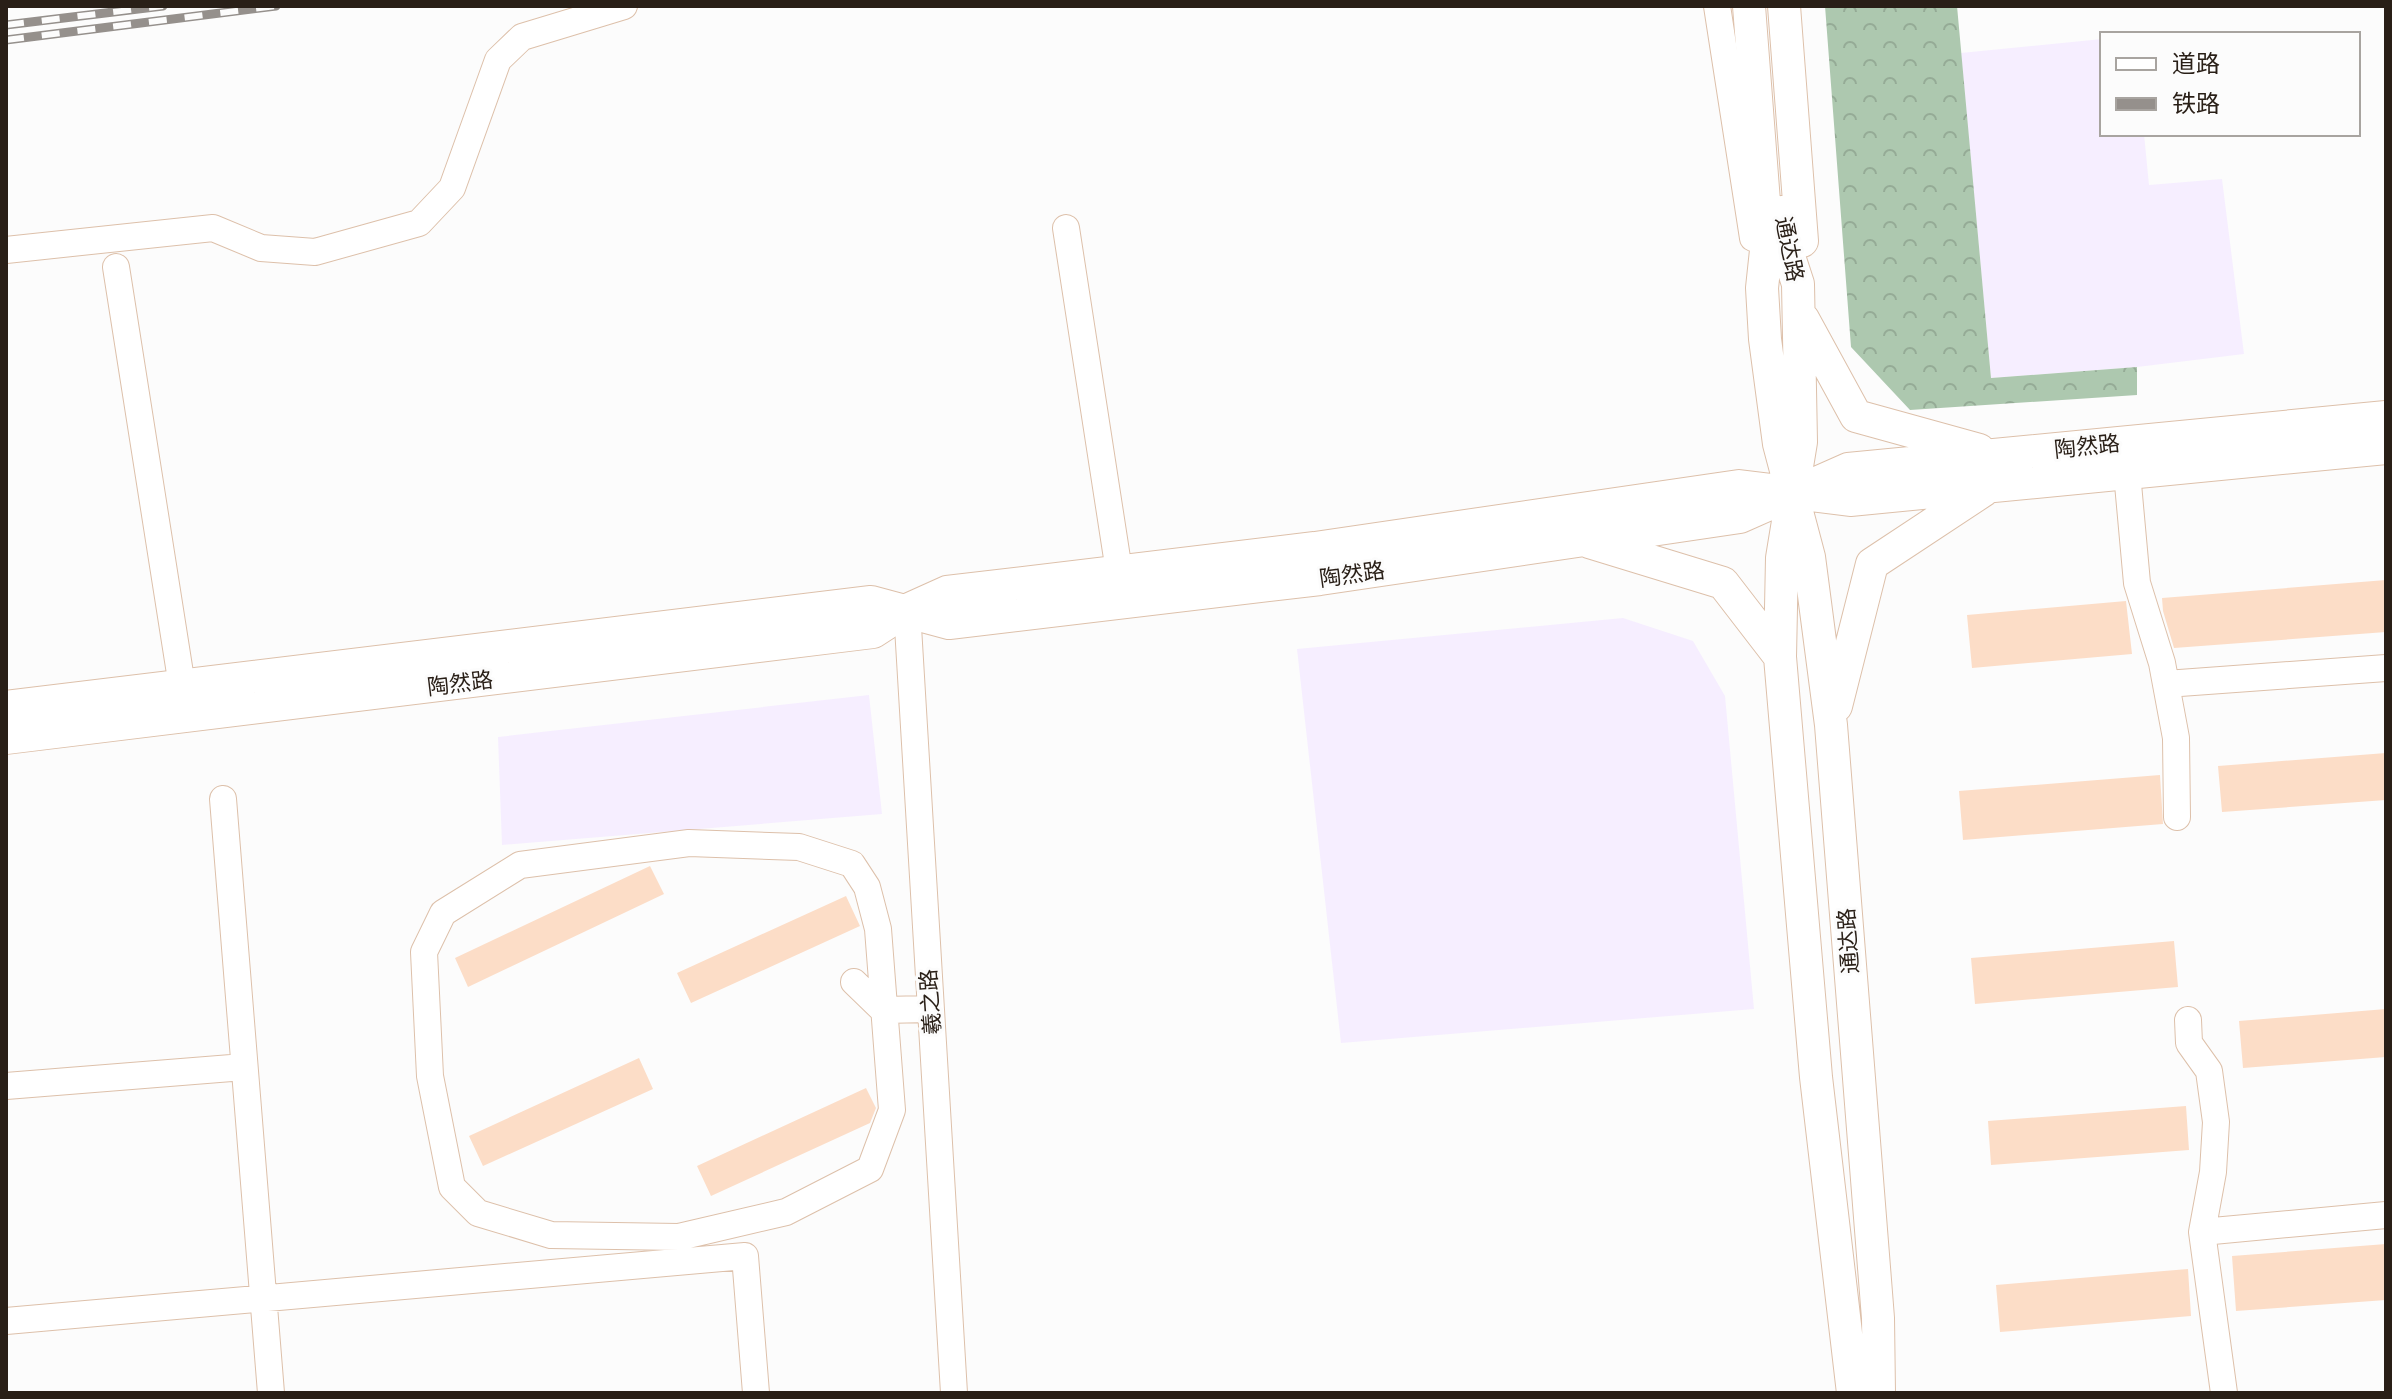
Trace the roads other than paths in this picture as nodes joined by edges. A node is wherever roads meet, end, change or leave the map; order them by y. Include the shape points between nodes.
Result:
1 (624, 6) edge
2 (1717, 6) edge
3 (1736, 6) edge
4 (1749, 6) edge
5 (1767, 6) edge
6 (1784, 6) edge
7 (1066, 228) dead end
8 (1753, 238) junction
9 (6, 250) edge
10 (116, 267) dead end
11 (1762, 288) junction
12 (1799, 299) junction
13 (2386, 417) edge
14 (2386, 448) edge
15 (1997, 455) junction
16 (2127, 473) junction
17 (1989, 486) junction
18 (1792, 492) junction
19 (1582, 540) junction
20 (1119, 571) junction
21 (907, 610) junction
22 (1780, 657) junction
23 (2386, 668) edge
24 (2166, 684) junction
25 (182, 686) junction
26 (6, 707) edge
27 (1831, 725) junction
28 (6, 738) edge
29 (223, 799) dead end
30 (2177, 817) dead end
31 (854, 982) dead end
32 (930, 1009) junction
33 (883, 1010) junction
34 (2188, 1020) dead end
35 (244, 1067) junction
36 (6, 1086) edge
37 (2386, 1215) edge
38 (2202, 1232) junction
39 (262, 1299) junction
40 (6, 1321) edge
41 (271, 1393) edge
42 (756, 1393) edge
43 (954, 1393) edge
44 (1853, 1393) edge
45 (1879, 1393) edge
46 (2224, 1393) edge

1 - 9 street via 522,37 498,60 452,188 419,223 315,252 261,248 213,228
2 - 8 street
3 - 8 main road
4 - 11 main road, 通达路 via 1767,241
5 - 12 main road, 通达路 via 1783,238
6 - 12 main road via 1802,233
7 - 20 street
8 - 11 main road
10 - 25 street
11 - 18 main road, 通达路 via 1779,444
12 - 15 main road via 1856,416
12 - 18 main road, 通达路 via 1801,442
13 - 15 main road, 陶然路
14 - 16 main road, 陶然路
15 - 18 main road, 陶然路 via 1848,469
16 - 17 main road, 陶然路
16 - 24 street via 2137,583
17 - 18 main road, 陶然路 via 1850,500
17 - 27 main road via 1872,564
18 - 19 main road, 陶然路 via 1740,517
18 - 20 main road, 陶然路 via 1739,486
18 - 22 main road, 通达路 via 1782,558
18 - 27 main road, 通达路 via 1809,557
19 - 21 main road, 陶然路 via 1320,579 949,623
19 - 22 main road via 1723,583
20 - 21 main road, 陶然路 via 947,592
21 - 25 main road, 陶然路 via 871,602
21 - 28 main road, 陶然路 via 873,632
21 - 32 street, 羲之路
22 - 44 main road, 通达路 via 1816,1077
23 - 24 street
24 - 30 street via 2176,738
25 - 26 main road, 陶然路
27 - 45 main road, 通达路 via 1878,1318
29 - 35 street
31 - 33 street
32 - 33 street
32 - 43 street, 羲之路
33 - 33 street via 878,929 867,887 852,864 799,847 689,843 520,865 443,913 424,952 430,1076 452,1187 478,1213 551,1235 679,1237 786,1212 870,1169 892,1110
34 - 38 street via 2189,1043 2209,1071 2216,1122
35 - 36 street
35 - 39 street
37 - 38 street
38 - 46 street
39 - 40 street
39 - 41 street
39 - 42 street via 745,1256

